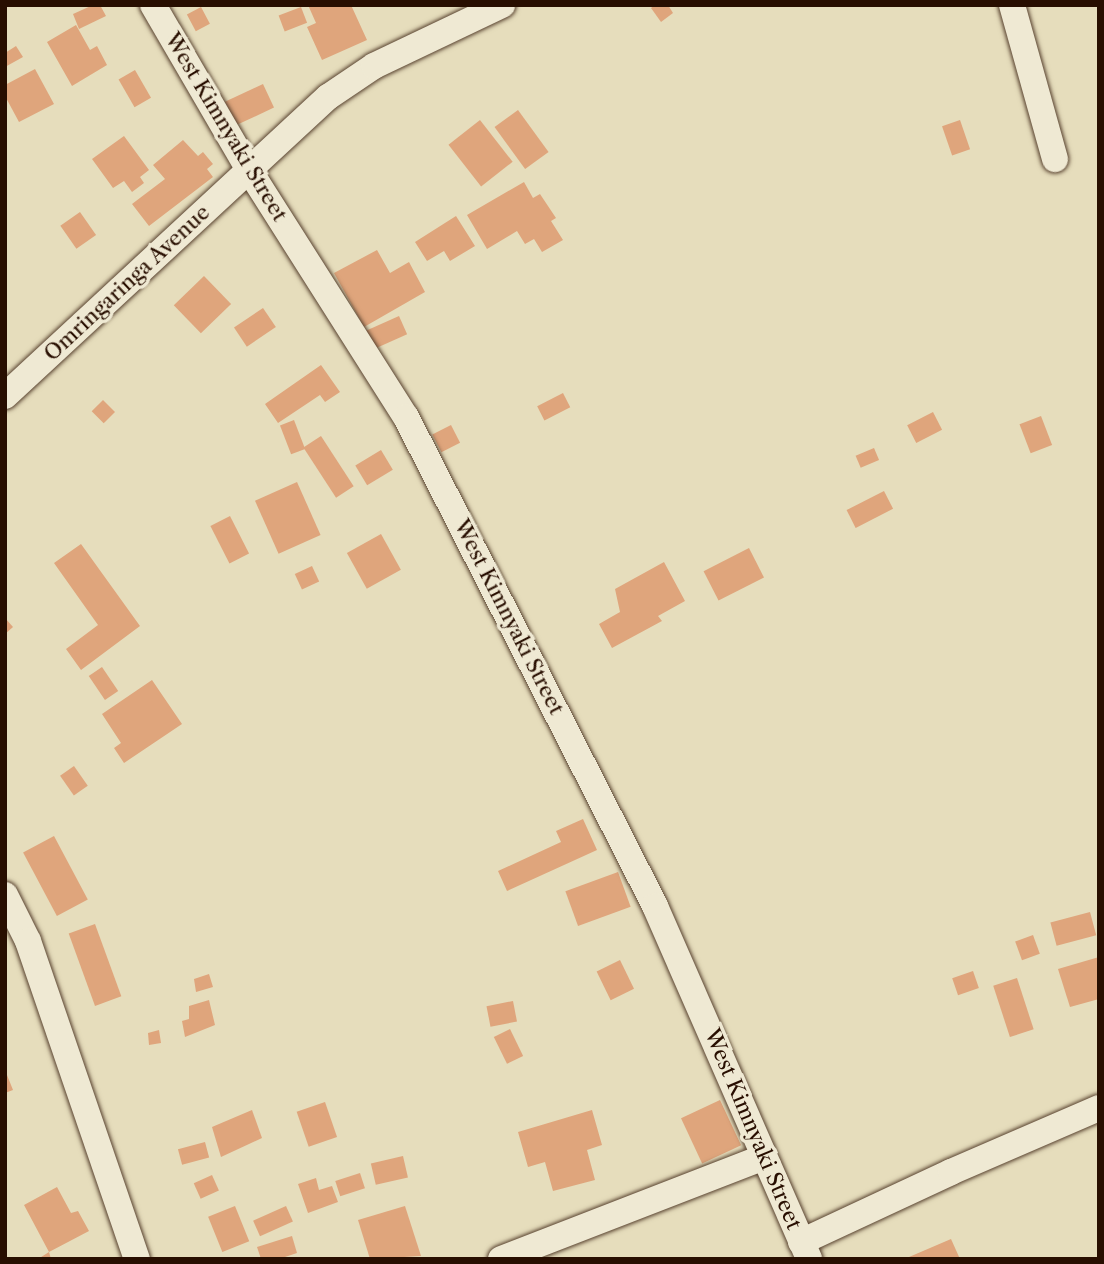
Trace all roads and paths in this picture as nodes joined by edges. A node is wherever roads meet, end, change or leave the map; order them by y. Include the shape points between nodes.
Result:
1 (153, 5) edge
2 (502, 5) edge
3 (1012, 5) edge
4 (1055, 159) dead end
5 (249, 170) junction
6 (5, 396) edge
7 (5, 895) edge
8 (1099, 1108) edge
9 (764, 1157) junction
10 (805, 1251) edge
11 (137, 1259) edge
12 (501, 1259) edge

1 - 5 street, West Kimnyaki Street
2 - 5 street, Omringaringa Avenue via 374,66 328,97
3 - 4 street
5 - 6 street, Omringaringa Avenue
5 - 9 street, West Kimnyaki Street via 406,417 655,906
7 - 11 street via 28,941
8 - 10 street via 951,1172
9 - 10 street, West Kimnyaki Street
9 - 12 street

